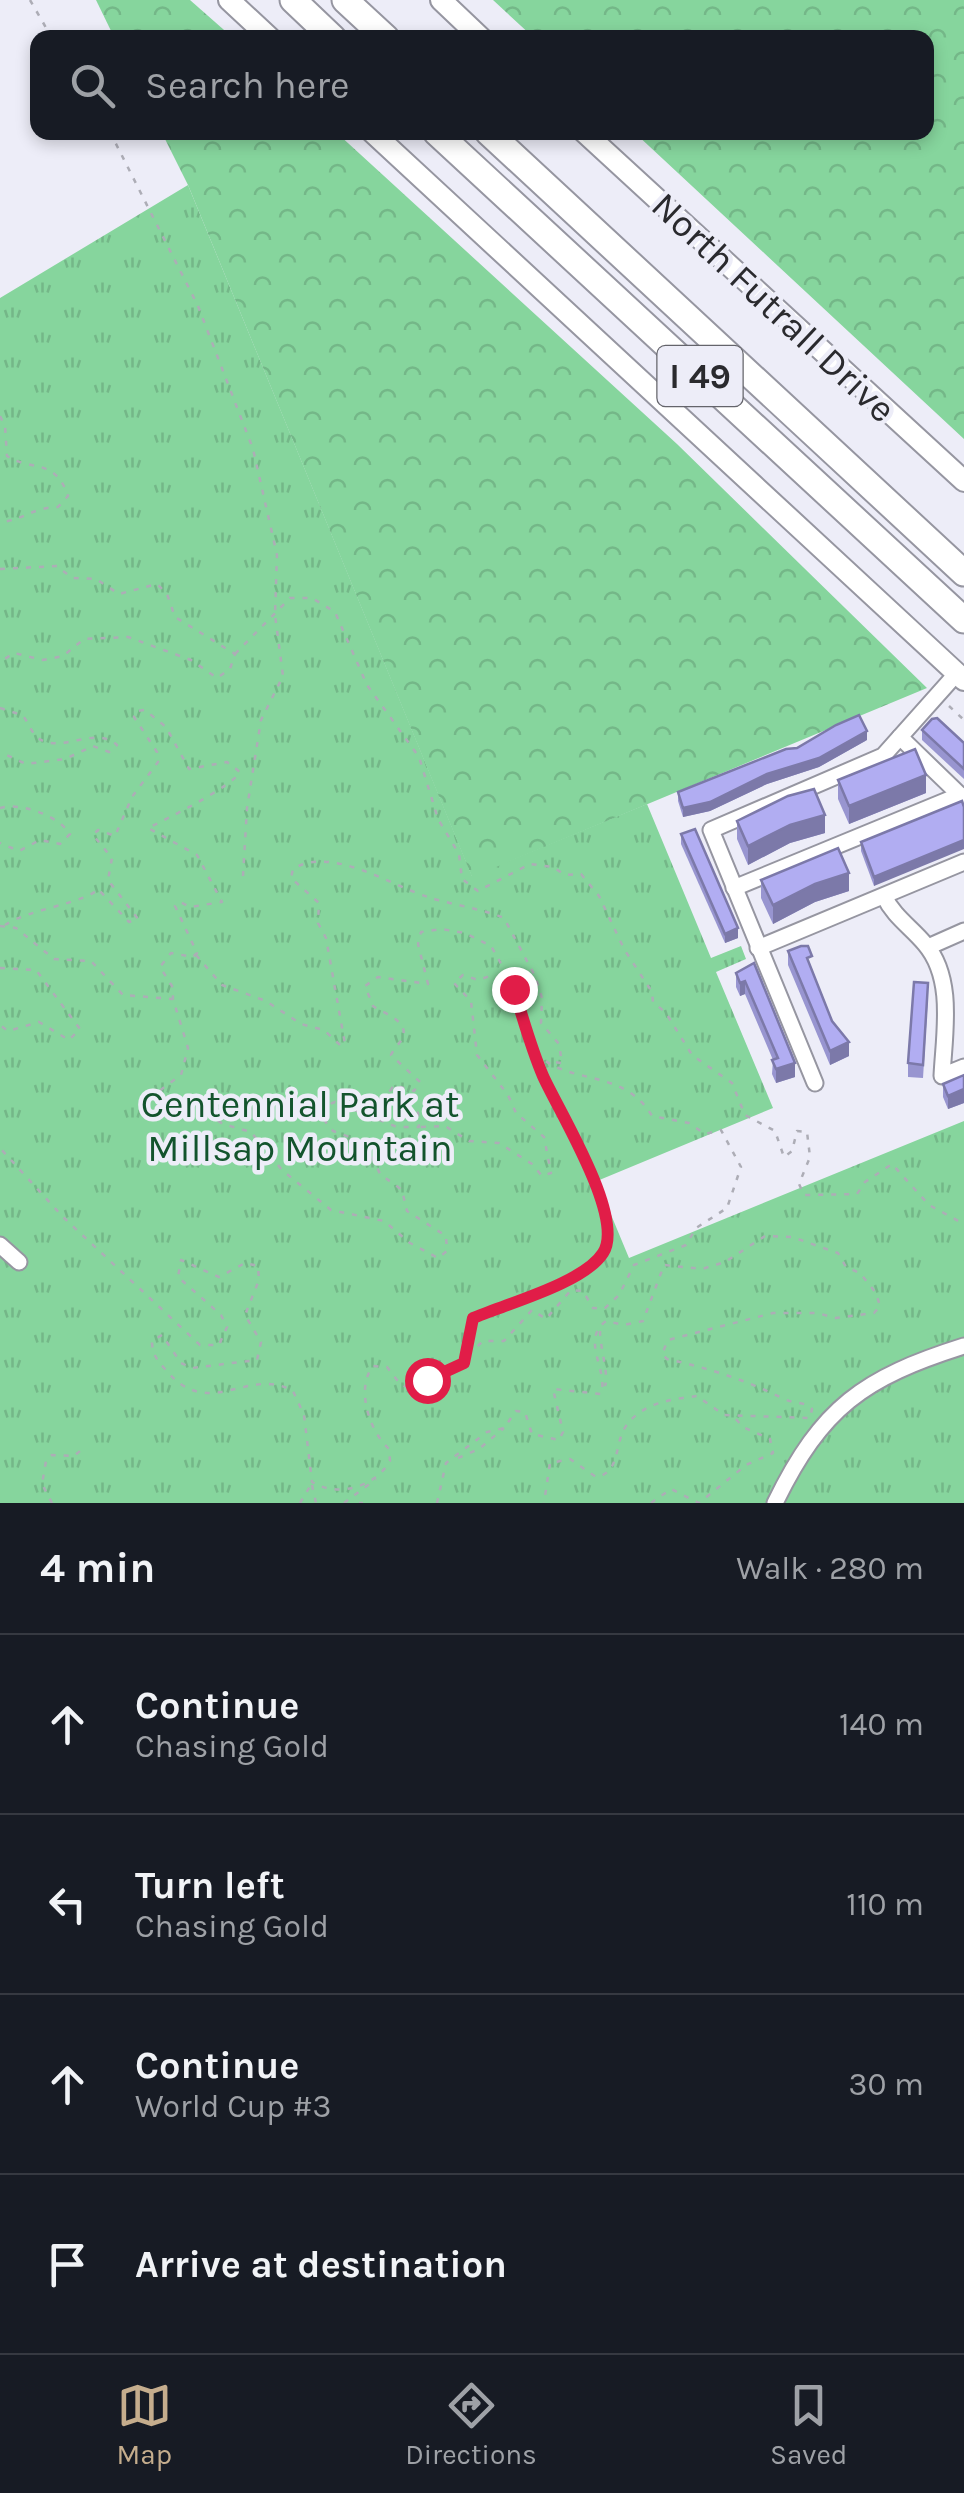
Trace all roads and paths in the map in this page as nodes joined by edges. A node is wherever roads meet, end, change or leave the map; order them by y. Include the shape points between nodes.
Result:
1 (30, 0) edge
2 (229, 0) edge
3 (292, 0) edge
4 (345, 0) edge
5 (441, 0) edge
6 (47, 30) edge
7 (261, 30) edge
8 (324, 30) edge
9 (377, 30) edge
10 (473, 30) edge
11 (114, 140) edge
12 (381, 140) edge
13 (445, 140) edge
14 (497, 140) edge
15 (593, 140) edge
16 (0, 416) edge
17 (964, 482) edge
18 (0, 522) edge
19 (0, 569) edge
20 (964, 572) edge
21 (275, 615) junction
22 (964, 620) edge
23 (235, 654) junction
24 (0, 662) edge
25 (961, 676) edge
26 (937, 695) junction
27 (0, 708) edge
28 (964, 720) edge
29 (900, 736) junction
30 (0, 752) edge
31 (962, 797) edge
32 (0, 808) edge
33 (0, 843) edge
34 (964, 862) edge
35 (243, 876) dead end
36 (734, 888) junction
37 (884, 896) junction
38 (2, 926) edge
39 (964, 931) edge
40 (928, 946) junction
41 (758, 948) junction
42 (196, 955) junction
43 (0, 968) edge
44 (510, 984) junction
45 (537, 986) junction
46 (173, 999) junction
47 (964, 999) edge
48 (945, 1004) junction
49 (0, 1025) edge
50 (534, 1049) junction
51 (553, 1062) junction
52 (964, 1067) edge
53 (815, 1083) dead end
54 (419, 1126) junction
55 (0, 1148) edge
56 (964, 1224) edge
57 (0, 1245) edge
58 (20, 1262) dead end
59 (964, 1346) edge
60 (466, 1358) junction
61 (733, 1416) junction
62 (504, 1428) junction
63 (86, 1446) dead end
64 (456, 1458) junction
65 (387, 1466) junction
66 (312, 1482) junction
67 (776, 1502) edge
68 (52, 1503) edge
69 (300, 1503) edge
70 (316, 1503) edge
71 (344, 1503) edge
72 (437, 1503) edge
73 (544, 1503) edge
74 (651, 1503) edge

1 - 6 path
2 - 7 main road
3 - 8 highway
4 - 9 highway
5 - 10 main road
11 - 21 path via 198,306 253,449 277,555
12 - 25 main road
13 - 22 highway, I 49
14 - 20 highway, I 49
15 - 17 main road, North Futrall Drive
16 - 18 path via 6,456 42,465 58,476 68,496 58,506
19 - 23 path via 57,566 119,594 157,584 175,618
21 - 23 path
21 - 35 path via 283,676 261,720
21 - 56 path via 293,597 312,598 334,612 367,684 417,753 438,818 459,854 462,879 478,891 530,864 581,874 600,896 653,1002 692,1055 732,1083 745,1115 776,1131 784,1157 797,1130 807,1132 810,1158 799,1184 804,1195 851,1196 892,1164 929,1205
23 - 24 path via 217,678 191,660 128,637 84,638 63,656 39,660 17,652
25 - 26 street
26 - 28 path
26 - 29 street
27 - 30 path via 22,715 49,743 105,738 117,745 109,752 93,746 64,759 26,764
29 - 31 street
29 - 36 street via 867,765 710,830
31 - 36 street
32 - 33 path via 54,816 70,834 60,844 40,840 23,850
34 - 37 street
36 - 41 street
37 - 40 street
37 - 41 street
38 - 42 path via 36,908 88,899 98,888 128,922 138,919 108,880 112,858 94,835 120,832 132,796 158,762 134,718 145,710 164,724 189,769 227,762 240,770 231,784 148,828 198,855 222,898 220,905 175,906
38 - 46 path via 16,928 54,959 91,961 123,995
39 - 40 street
40 - 48 street
41 - 53 street
42 - 45 path via 222,985 266,1000 345,1044 318,903 291,878 302,864 344,864 504,918
42 - 46 path via 174,952 162,960
43 - 49 path via 36,970 80,1029 69,1040 39,1022 14,1031
44 - 45 path via 525,977
44 - 50 path
44 - 54 path via 462,975 454,983 470,1001 477,1055 516,1114 544,1137 551,1172 542,1176 499,1143 470,1141 444,1126
44 - 54 path via 490,946 441,929 418,938 428,984 378,977 364,986 373,1006 403,1027 390,1055 420,1082 414,1091 390,1086 418,1113
45 - 51 path via 541,1024 563,1060
46 - 54 path via 188,1048 182,1075 160,1091 162,1101 191,1104 252,1132 282,1170 332,1210 384,1221 438,1258 448,1251 446,1236 407,1211 402,1190 383,1179 366,1143 333,1131 320,1116 336,1102 397,1127
47 - 48 street
48 - 52 street via 942,1076
50 - 51 path
50 - 60 path via 595,1182 609,1234 603,1254 573,1276 473,1318
51 - 60 path via 614,1082 644,1100 652,1116 689,1123 705,1134 721,1130 740,1162 740,1175 727,1208 694,1230 684,1246 634,1265 604,1309 572,1290 546,1319 532,1310 504,1341 483,1341
55 - 66 path via 200,1345 220,1345 226,1320 178,1278 181,1260 218,1277 245,1262 258,1266 246,1315 261,1342 257,1360 192,1368 162,1335 152,1341 153,1354 178,1384 199,1394 274,1384 293,1391 304,1416
57 - 58 street
59 - 67 street via 894,1370 852,1394 808,1442
60 - 65 path via 412,1389 387,1367 370,1369 364,1396 373,1432 389,1449
61 - 62 path via 806,1420 812,1410 730,1374 667,1359 666,1343 773,1313 874,1314 880,1306 876,1292 838,1253 769,1235 702,1269 664,1265 643,1322 606,1321 599,1327 608,1377 598,1396 553,1390 563,1432 556,1442 532,1434 520,1410
61 - 73 path via 697,1396 660,1402 629,1421 603,1476 565,1458 546,1466
61 - 74 path via 770,1440 773,1453 738,1470 700,1503 671,1489
62 - 64 path
62 - 64 path via 487,1432
63 - 68 path via 74,1456 46,1461 42,1484
64 - 72 path via 444,1466
65 - 66 path via 360,1486 332,1489
65 - 71 path
66 - 69 path
66 - 70 path

